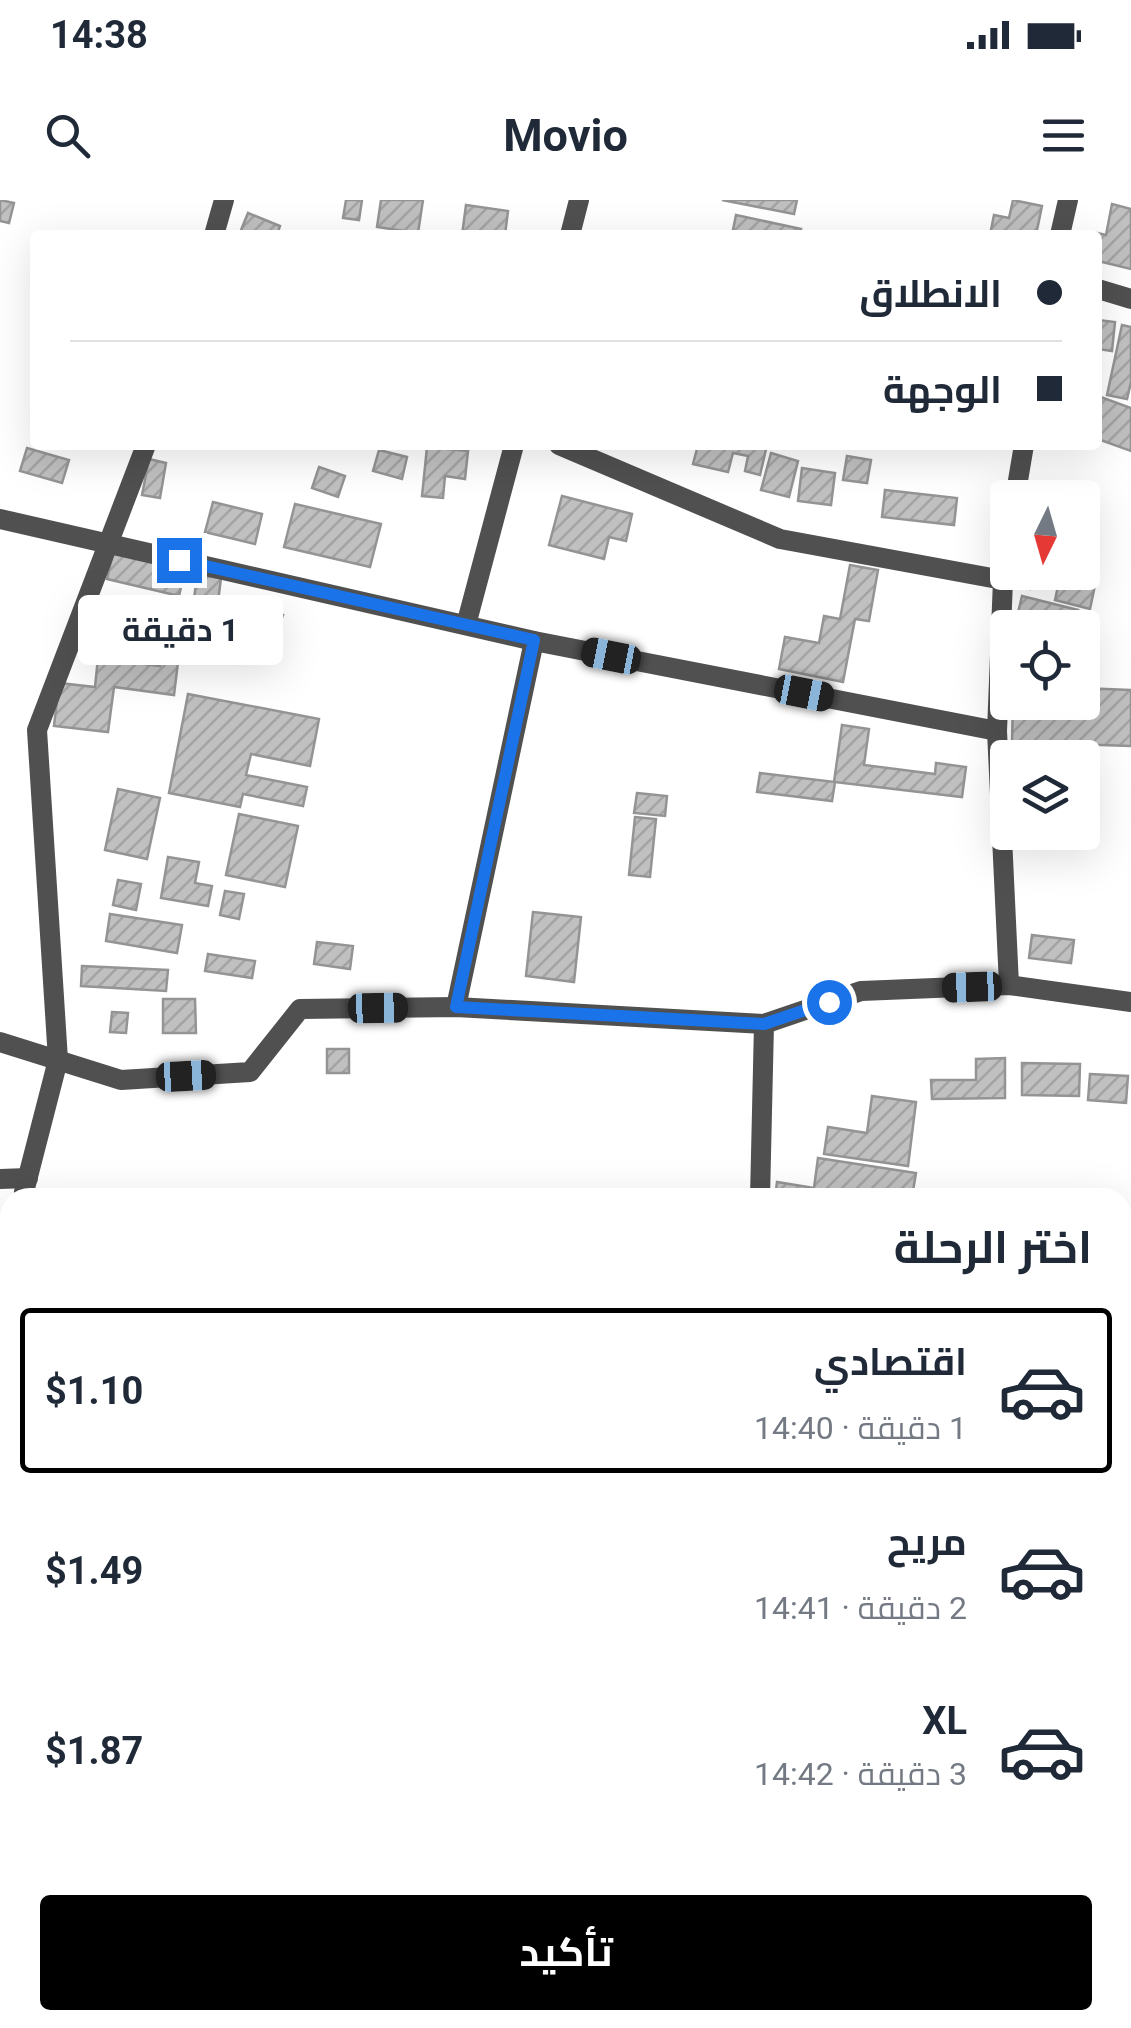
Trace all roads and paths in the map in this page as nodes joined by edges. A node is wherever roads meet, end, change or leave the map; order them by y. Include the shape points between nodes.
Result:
1 (224, 200) edge
2 (579, 200) edge
3 (1068, 200) edge
4 (215, 230) edge
5 (571, 230) edge
6 (1061, 230) edge
7 (1102, 291) edge
8 (1131, 298) edge
9 (144, 450) edge
10 (513, 450) edge
11 (571, 450) edge
12 (1023, 450) edge
13 (1019, 480) edge
14 (0, 520) edge
15 (107, 544) junction
16 (990, 578) edge
17 (1002, 590) edge
18 (466, 626) junction
19 (534, 640) junction
20 (997, 731) junction
21 (1009, 986) junction
22 (1131, 1002) edge
23 (456, 1007) junction
24 (764, 1024) junction
25 (0, 1042) edge
26 (58, 1060) junction
27 (0, 1179) edge
28 (30, 1188) edge
29 (760, 1188) edge

1 - 4 street
2 - 5 street
3 - 6 street
7 - 8 street
9 - 15 street
10 - 18 street
11 - 16 street via 780,539
12 - 13 street
14 - 15 street
15 - 18 street
15 - 26 street via 37,730
17 - 20 street
18 - 19 street
19 - 20 street
19 - 23 street
20 - 21 street
21 - 22 street
21 - 24 street via 861,992
23 - 24 street
23 - 26 street via 300,1009 250,1072 122,1080
24 - 29 street
25 - 26 street
26 - 28 street
27 - 28 street

